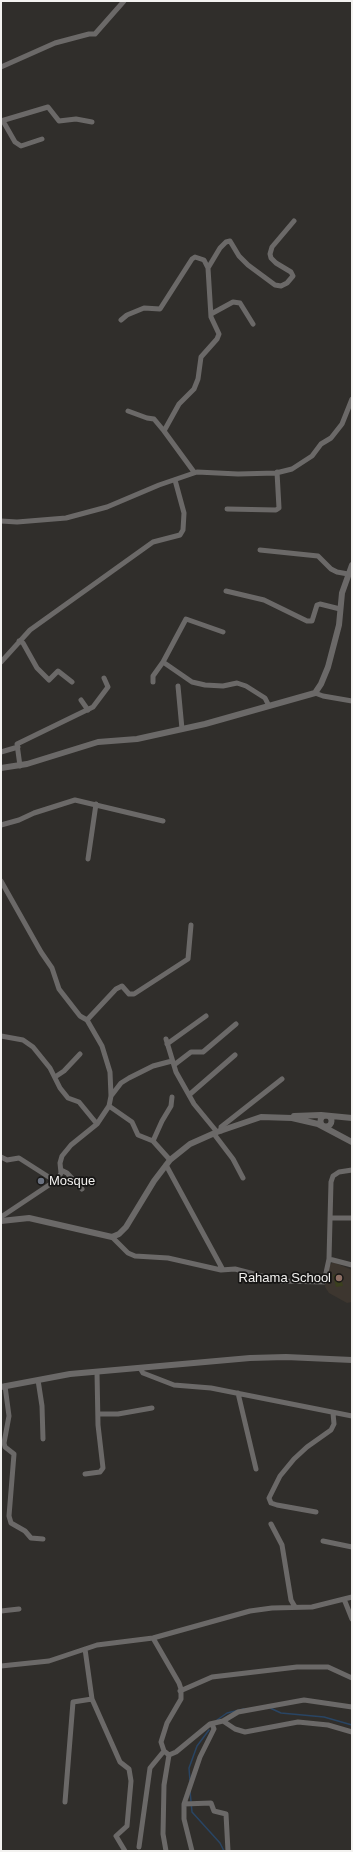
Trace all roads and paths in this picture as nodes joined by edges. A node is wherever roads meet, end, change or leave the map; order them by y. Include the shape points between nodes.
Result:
1 (124, 1) edge
2 (1, 67) edge
3 (2, 121) edge
4 (92, 122) dead end
5 (42, 139) dead end
6 (294, 221) dead end
7 (208, 268) junction
8 (211, 314) junction
9 (121, 320) dead end
10 (253, 324) dead end
11 (352, 399) edge
12 (128, 411) dead end
13 (164, 431) junction
14 (194, 472) junction
15 (278, 472) junction
16 (175, 480) junction
17 (227, 509) dead end
18 (1, 521) edge
19 (260, 550) dead end
20 (352, 566) edge
21 (348, 574) junction
22 (226, 591) dead end
23 (340, 609) junction
24 (222, 632) dead end
25 (19, 641) junction
26 (1, 662) edge
27 (163, 662) junction
28 (104, 678) dead end
29 (72, 682) dead end
30 (153, 682) dead end
31 (178, 686) dead end
32 (315, 693) junction
33 (81, 700) dead end
34 (352, 701) edge
35 (269, 706) junction
36 (88, 710) junction
37 (182, 729) junction
38 (18, 747) junction
39 (1, 752) edge
40 (20, 766) junction
41 (1, 768) edge
42 (96, 804) junction
43 (163, 821) dead end
44 (1, 825) edge
45 (88, 859) dead end
46 (1, 880) edge
47 (191, 925) dead end
48 (206, 1016) dead end
49 (87, 1020) junction
50 (236, 1024) dead end
51 (1, 1036) edge
52 (80, 1054) dead end
53 (235, 1055) dead end
54 (173, 1063) junction
55 (55, 1077) junction
56 (282, 1079) dead end
57 (189, 1095) junction
58 (111, 1096) junction
59 (172, 1097) dead end
60 (109, 1106) junction
61 (326, 1115) junction
62 (338, 1117) junction
63 (280, 1118) junction
64 (352, 1118) edge
65 (97, 1124) junction
66 (333, 1124) junction
67 (323, 1125) junction
68 (217, 1133) junction
69 (343, 1136) junction
70 (153, 1141) junction
71 (352, 1142) edge
72 (1, 1157) edge
73 (168, 1162) junction
74 (61, 1170) junction
75 (352, 1170) edge
76 (244, 1178) dead end
77 (55, 1181) junction
78 (82, 1189) dead end
79 (1, 1217) edge
80 (330, 1218) junction
81 (352, 1218) edge
82 (1, 1221) edge
83 (112, 1237) junction
84 (329, 1260) junction
85 (352, 1265) edge
86 (223, 1270) junction
87 (352, 1360) edge
88 (140, 1368) junction
89 (97, 1372) junction
90 (38, 1380) junction
91 (3, 1387) edge
92 (238, 1393) junction
93 (152, 1408) dead end
94 (333, 1413) junction
95 (98, 1414) junction
96 (352, 1416) edge
97 (43, 1439) dead end
98 (256, 1469) dead end
99 (85, 1474) dead end
100 (316, 1512) dead end
101 (271, 1524) dead end
102 (43, 1539) dead end
103 (323, 1541) dead end
104 (352, 1547) edge
105 (352, 1597) edge
106 (344, 1599) junction
107 (295, 1607) junction
108 (19, 1609) dead end
109 (1, 1611) edge
110 (352, 1620) edge
111 (153, 1638) junction
112 (85, 1649) junction
113 (1, 1666) edge
114 (352, 1678) edge
115 (180, 1691) junction
116 (92, 1699) junction
117 (352, 1707) edge
118 (223, 1722) junction
119 (212, 1724) junction
120 (352, 1732) edge
121 (164, 1750) junction
122 (169, 1755) junction
123 (65, 1802) dead end
124 (184, 1804) junction
125 (140, 1847) dead end
126 (125, 1851) edge
127 (166, 1851) edge
128 (192, 1851) edge
129 (228, 1851) edge

1 - 2 street via 95,34 55,43
3 - 4 street via 48,107 59,121 76,119
3 - 5 street via 15,142 22,146
6 - 7 street via 272,247 270,254 276,263 291,272 293,276 287,283 275,285 239,256 230,242 226,242 220,248
7 - 8 street
7 - 9 street via 204,260 195,257 160,309 144,308
8 - 10 street via 233,302 240,303
8 - 13 street via 219,334 218,339 201,357 194,389 178,404
11 - 15 street via 342,424 331,438 302,463 292,469
12 - 13 street via 154,419
13 - 14 street
14 - 15 street
14 - 16 street
15 - 17 street via 276,510
16 - 18 street via 107,507 66,518
16 - 25 street via 184,513 183,530 180,535 153,542 30,630
19 - 21 street via 318,556 331,569
20 - 21 street
21 - 23 street
22 - 23 street via 264,600 307,621 312,621 320,604
23 - 32 street via 339,625 328,667
24 - 27 street via 186,619
25 - 26 street
25 - 29 street via 23,643 37,668 49,680 58,672
27 - 30 street via 153,676
27 - 35 street via 192,682 223,686 237,683 246,686 265,698
28 - 36 street via 108,687
31 - 37 street
32 - 34 street
32 - 35 street
33 - 36 street
35 - 37 street
36 - 38 street via 31,736 17,744
37 - 40 street via 137,739 98,742
38 - 39 street
38 - 40 street
40 - 41 street
42 - 43 street
42 - 44 street via 75,800
42 - 45 street
46 - 49 street via 52,968 58,989 80,1016
47 - 49 street via 188,959 134,994 129,994 122,986 116,989
48 - 54 street via 167,1042
49 - 58 street via 102,1046 110,1072
50 - 54 street via 203,1052 191,1052
51 - 55 street via 23,1040 33,1047
52 - 55 street
53 - 57 street
54 - 57 street
54 - 58 street via 153,1066 129,1078 121,1083
55 - 65 street via 68,1098 80,1102
56 - 68 street via 221,1126
57 - 68 street
58 - 60 street
59 - 70 street via 171,1106
60 - 65 street
60 - 70 street via 132,1122 138,1135
61 - 62 street
61 - 63 street
61 - 66 street
61 - 67 street via 320,1119
62 - 64 street
62 - 66 street
63 - 67 street
63 - 68 street via 261,1117
65 - 74 street via 62,1156
66 - 67 street
66 - 69 street
67 - 69 street
68 - 73 street via 190,1144
68 - 76 street
69 - 71 street
70 - 73 street
72 - 77 street via 7,1160 19,1158
73 - 83 street via 126,1227 120,1234
73 - 86 street
74 - 77 street
74 - 78 street
75 - 80 street via 339,1172 333,1176
77 - 79 street
80 - 81 street
80 - 84 street
82 - 83 street via 29,1218
83 - 86 street via 134,1256 168,1258
84 - 85 street
84 - 86 street via 324,1282 281,1281 235,1269
87 - 88 street via 250,1358
88 - 89 street
88 - 92 street via 143,1373 174,1385
89 - 90 street
89 - 95 street
90 - 91 street
90 - 97 street
91 - 102 street via 9,1416 4,1443 14,1454 8,1516 11,1523 30,1538
92 - 94 street
92 - 98 street
93 - 95 street via 118,1414
94 - 96 street
94 - 100 street via 334,1424 331,1430 294,1459 280,1476 269,1498 271,1503 276,1505
95 - 99 street via 102,1468 100,1472
101 - 107 street via 282,1546 291,1600
103 - 104 street
105 - 106 street
106 - 107 street via 312,1607
106 - 110 street
107 - 111 street via 250,1611
108 - 109 street
111 - 112 street via 97,1645
111 - 115 street via 179,1683
112 - 113 street via 49,1661
112 - 116 street
114 - 115 street via 328,1667 296,1667 218,1676
115 - 121 street via 181,1700 161,1742
116 - 123 street via 73,1702
116 - 126 street via 120,1762 129,1769 131,1782 127,1826 116,1836
117 - 118 street via 304,1700 238,1712
118 - 119 street
118 - 120 street via 245,1732 298,1722 328,1725
119 - 122 street
119 - 124 street via 214,1729 200,1756
121 - 122 street
121 - 125 street via 150,1768
122 - 127 street via 164,1785 163,1834
124 - 128 street via 184,1819
124 - 129 street via 211,1803 214,1811 226,1814

